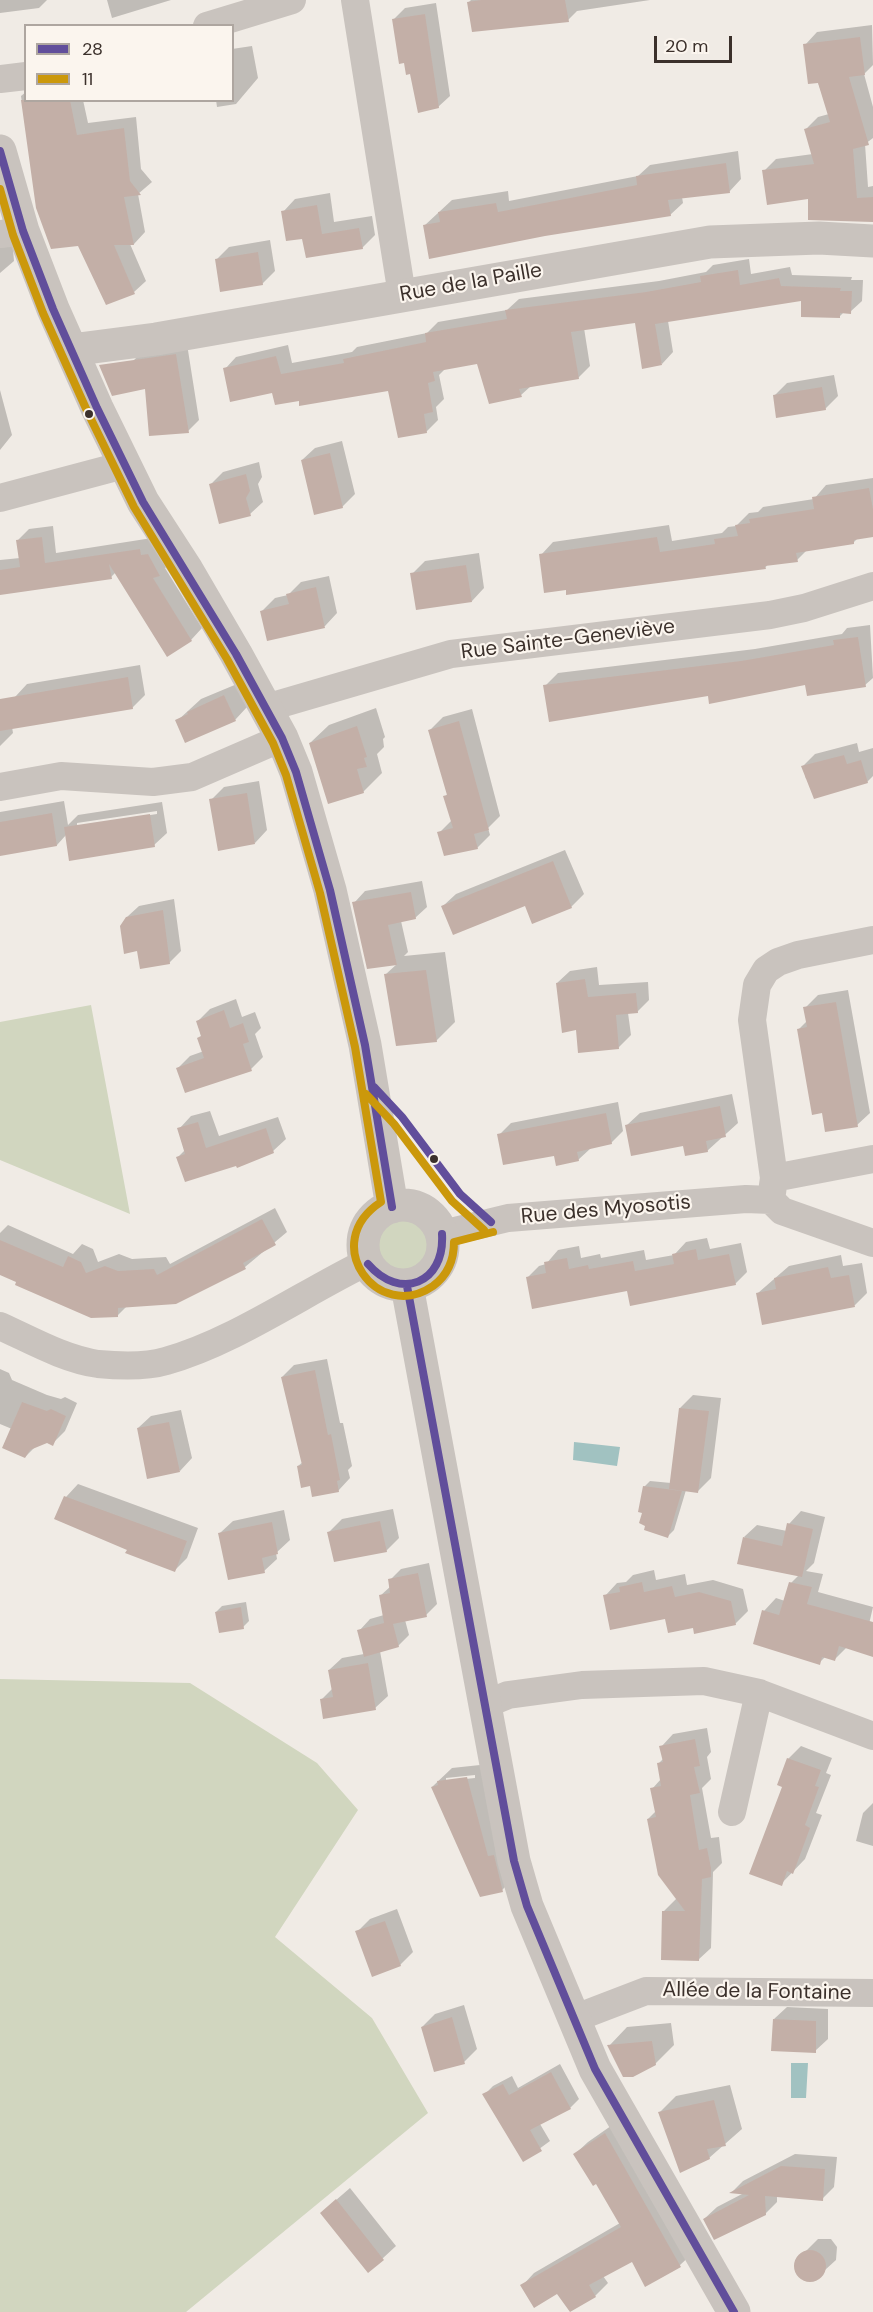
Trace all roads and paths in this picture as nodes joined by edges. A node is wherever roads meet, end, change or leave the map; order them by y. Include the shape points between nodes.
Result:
1 (292, 0) edge
2 (355, 0) edge
3 (214, 24) edge
4 (24, 76) edge
5 (0, 79) edge
6 (0, 151) edge
7 (12, 232) edge
8 (873, 241) edge
9 (402, 295) junction
10 (71, 350) junction
11 (124, 465) junction
12 (0, 498) edge
13 (873, 586) edge
14 (266, 708) junction
15 (282, 738) junction
16 (0, 787) edge
17 (873, 940) edge
18 (873, 1159) edge
19 (772, 1189) junction
20 (392, 1207) junction
21 (442, 1234) junction
22 (873, 1243) edge
23 (367, 1262) junction
24 (407, 1286) junction
25 (0, 1326) edge
26 (759, 1693) junction
27 (486, 1704) junction
28 (873, 1736) edge
29 (732, 1812) dead end
30 (873, 1993) edge
31 (573, 2019) junction
32 (734, 2312) edge

1 - 3 street
2 - 9 street
4 - 5 street
6 - 7 street
7 - 10 street
8 - 9 street, Rue de la Paille via 819,238 710,242
9 - 10 street, Rue de la Paille via 156,339
10 - 11 street
11 - 12 street
11 - 14 street
13 - 14 street, Rue Sainte-Geneviève via 770,615 451,654
14 - 15 street
15 - 16 street via 192,777 153,782 61,776
15 - 20 street via 308,807 330,890 365,1045
17 - 19 street via 788,958 766,970 757,985 752,1020
18 - 19 street, Rue des Myosotis
19 - 21 street, Rue des Myosotis via 746,1199 508,1218
19 - 22 street via 782,1211
20 - 21 street via 407,1205 421,1209
20 - 23 street via 378,1214 367,1228 363,1247
21 - 24 street via 443,1252 437,1268 424,1280
23 - 24 street via 386,1282
23 - 25 street via 227,1335 164,1362 98,1364
24 - 27 street
26 - 27 street via 704,1681 582,1685 508,1695
26 - 28 street
26 - 29 street
27 - 31 street via 514,1860 527,1906
30 - 31 street, Allée de la Fontaine via 646,1991
31 - 32 street via 596,2069

